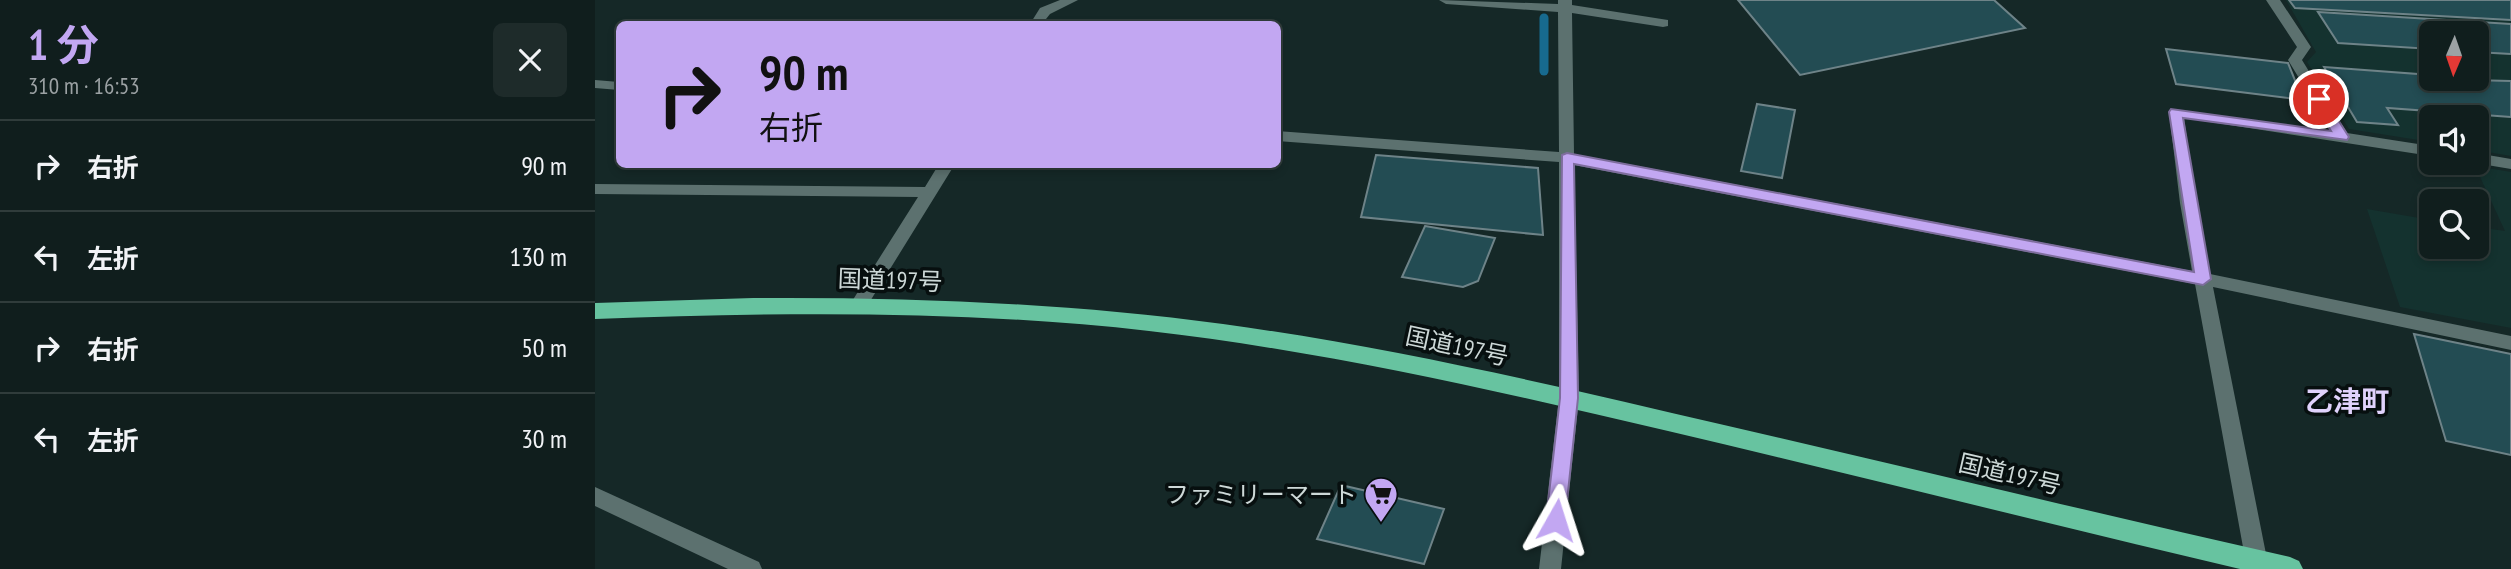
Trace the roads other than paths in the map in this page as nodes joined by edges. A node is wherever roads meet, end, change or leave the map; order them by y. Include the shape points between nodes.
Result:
1 (1071, 0) edge
2 (1446, 0) edge
3 (2273, 0) edge
4 (1565, 4) edge
5 (1038, 21) edge
6 (1663, 23) dead end
7 (595, 84) edge
8 (616, 86) edge
9 (1281, 136) edge
10 (2342, 137) junction
11 (2419, 149) edge
12 (1567, 158) junction
13 (2489, 160) edge
14 (2511, 164) edge
15 (945, 168) edge
16 (595, 189) edge
17 (930, 192) junction
18 (2203, 279) junction
19 (857, 306) junction
20 (595, 311) edge
21 (2511, 343) edge
22 (1569, 398) junction
23 (595, 496) edge
24 (2257, 565) edge
25 (751, 569) edge
26 (1550, 569) edge
27 (2290, 569) edge

1 - 5 street via 1045,11
2 - 4 street
3 - 10 street via 2304,47 2295,60
4 - 6 street
4 - 12 street
7 - 8 street
9 - 12 street
10 - 11 street
10 - 18 street via 2176,112
12 - 18 street
12 - 22 street
13 - 14 street
15 - 17 street
16 - 17 street
17 - 19 street
18 - 21 street
18 - 24 street
19 - 20 highway, 国道197号
19 - 22 highway, 国道197号 via 1054,316 1223,333
22 - 24 highway, 国道197号
22 - 26 street
23 - 25 street
24 - 27 highway, 国道197号

